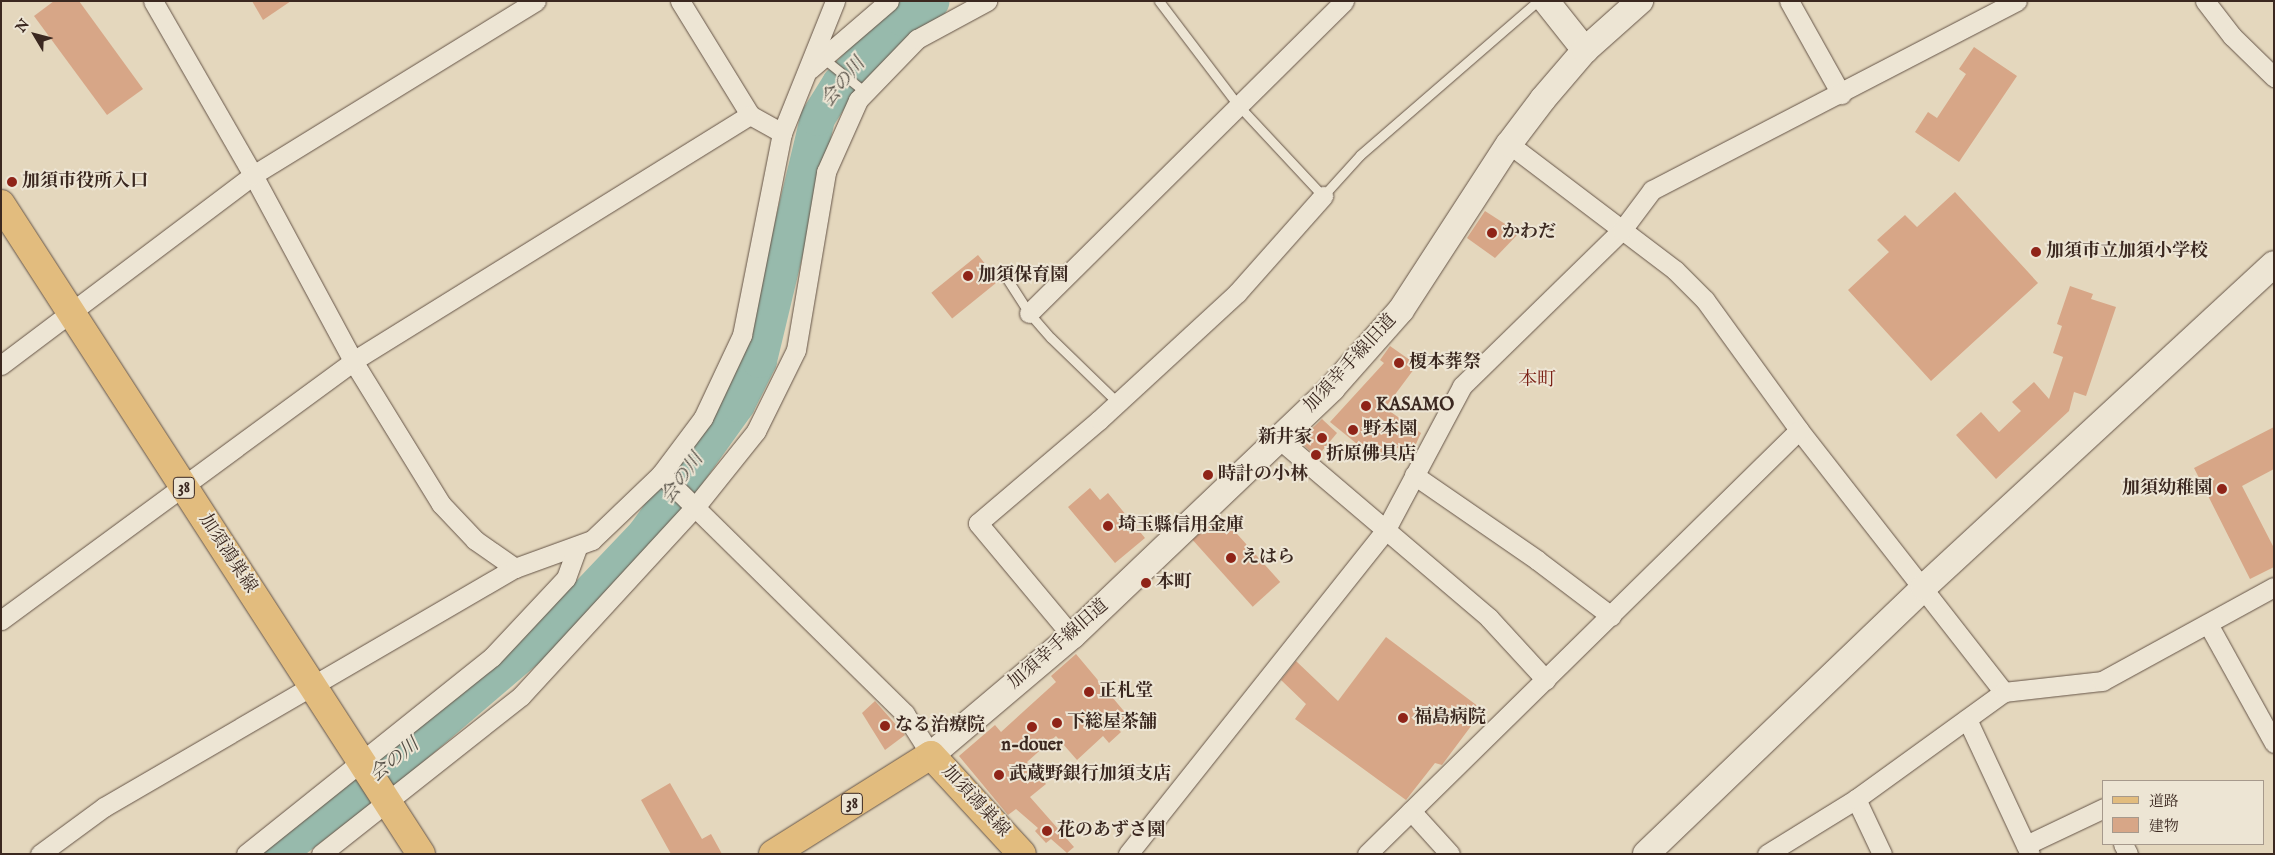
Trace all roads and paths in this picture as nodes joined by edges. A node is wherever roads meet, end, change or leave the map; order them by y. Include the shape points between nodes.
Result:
1 (153, 1) edge
2 (536, 1) edge
3 (680, 1) edge
4 (836, 1) edge
5 (889, 1) edge
6 (987, 1) edge
7 (1159, 1) edge
8 (1344, 1) edge
9 (1538, 1) edge
10 (1546, 1) edge
11 (1640, 1) edge
12 (1789, 1) edge
13 (2017, 1) edge
14 (2205, 1) edge
15 (1586, 50) junction
16 (823, 58) junction
17 (808, 72) junction
18 (2274, 78) edge
19 (865, 92) junction
20 (1840, 94) junction
21 (1238, 105) junction
22 (750, 115) junction
23 (782, 133) junction
24 (1509, 144) junction
25 (253, 175) junction
26 (1323, 196) junction
27 (1, 204) edge
28 (1622, 230) junction
29 (2274, 264) edge
30 (1004, 274) dead end
31 (1029, 312) junction
32 (72, 313) junction
33 (353, 361) junction
34 (1, 365) edge
35 (1118, 403) junction
36 (1799, 430) junction
37 (1279, 439) junction
38 (662, 474) junction
39 (1414, 475) junction
40 (183, 486) junction
41 (696, 506) junction
42 (1385, 531) junction
43 (577, 548) junction
44 (515, 568) junction
45 (1924, 587) junction
46 (2274, 587) edge
47 (1611, 616) junction
48 (1, 620) edge
49 (2208, 624) junction
50 (1072, 636) junction
51 (1546, 680) junction
52 (311, 684) junction
53 (2004, 692) junction
54 (1967, 719) junction
55 (2274, 743) edge
56 (932, 755) junction
57 (365, 766) junction
58 (385, 798) junction
59 (1856, 799) junction
60 (2102, 809) edge
61 (1411, 811) junction
62 (2028, 849) edge
63 (40, 854) edge
64 (246, 854) edge
65 (321, 854) edge
66 (421, 854) edge
67 (773, 854) edge
68 (1022, 854) edge
69 (1128, 854) edge
70 (1366, 854) edge
71 (1450, 854) edge
72 (1646, 854) edge
73 (1767, 854) edge
74 (1882, 854) edge

1 - 25 street
2 - 25 street
3 - 22 street
4 - 17 street
5 - 16 street
6 - 19 street via 918,39
7 - 21 lane
8 - 21 street
9 - 26 lane via 1360,154
10 - 15 street
11 - 15 street, 加須幸手線旧道
12 - 20 street
13 - 20 street
14 - 18 street via 2232,36
15 - 24 street, 加須幸手線旧道
16 - 17 street
16 - 19 lane
17 - 23 street
19 - 41 street via 858,100 826,172 796,350 756,431
20 - 28 street via 1652,190
21 - 26 lane
21 - 31 street
22 - 23 street
22 - 33 street
23 - 38 street via 742,335 703,418
24 - 28 street
24 - 37 street, 加須幸手線旧道 via 1400,310 1332,388
25 - 32 street
25 - 33 street
26 - 35 street via 1237,293
27 - 32 main road, 加須鴻巣線 / 38
28 - 36 street via 1676,270 1705,300
28 - 39 street via 1462,386
29 - 45 street
30 - 31 lane
31 - 35 lane
32 - 34 street
32 - 40 main road, 加須鴻巣線 / 38
33 - 40 street
33 - 44 street via 441,504 474,540
35 - 50 street via 978,523
36 - 45 street
36 - 47 street
37 - 42 street
37 - 50 street, 加須幸手線旧道
38 - 41 street
38 - 43 street via 592,540
39 - 42 street
39 - 47 street
40 - 48 street
40 - 52 main road, 加須鴻巣線 / 38
41 - 56 street via 905,714
41 - 58 street via 521,696
42 - 51 street via 1489,618
42 - 69 street
43 - 44 street
43 - 57 street via 566,578 492,657
44 - 52 street
45 - 53 street
45 - 72 street
46 - 49 street
47 - 51 street
49 - 53 street via 2102,681
49 - 55 street
50 - 56 street, 加須幸手線旧道
51 - 61 street
52 - 57 main road, 加須鴻巣線 / 38
52 - 63 street via 104,807
53 - 54 street
54 - 59 street
54 - 62 street
56 - 67 main road, 加須鴻巣線 / 38
56 - 68 main road, 加須鴻巣線
57 - 58 main road, 加須鴻巣線 / 38
57 - 64 street
58 - 65 street
58 - 66 main road, 加須鴻巣線 / 38
59 - 73 street
59 - 74 street
60 - 62 street
61 - 70 street
61 - 71 street

